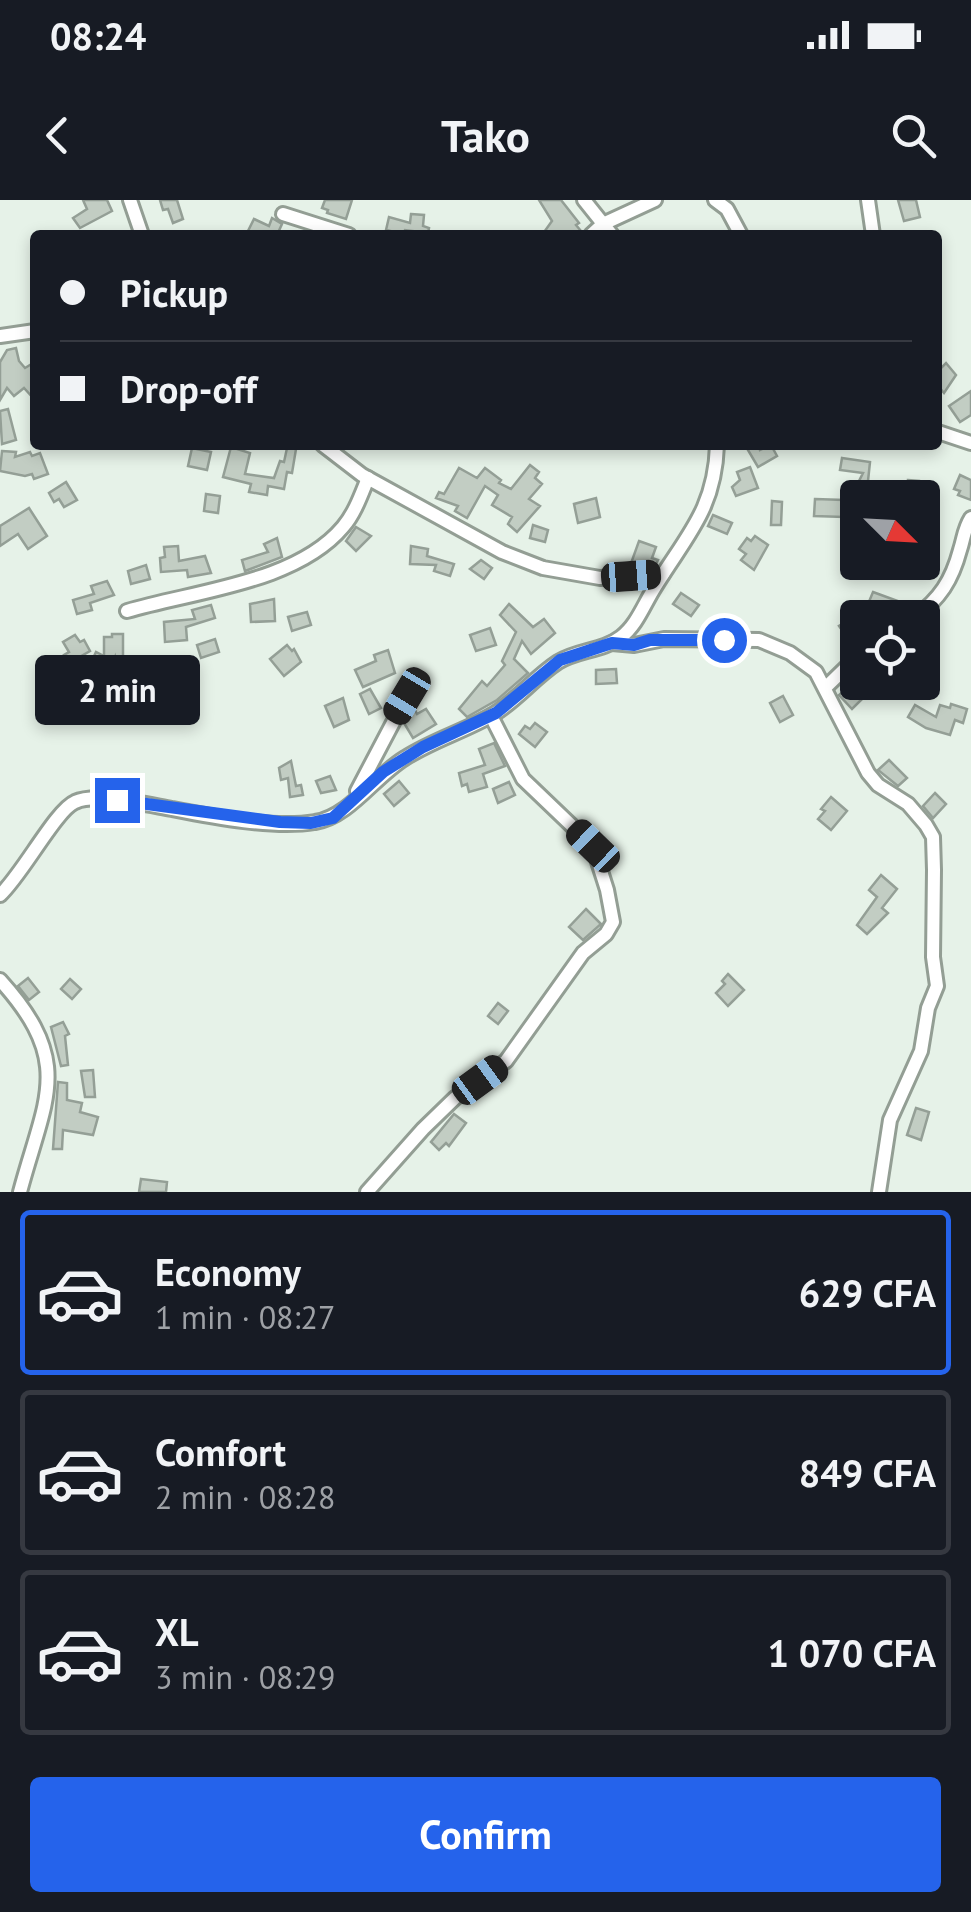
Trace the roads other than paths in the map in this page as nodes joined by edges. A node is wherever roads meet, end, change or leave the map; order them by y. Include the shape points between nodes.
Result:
1 (130, 200) edge
2 (584, 200) edge
3 (655, 200) edge
4 (715, 200) edge
5 (868, 200) edge
6 (284, 214) dead end
7 (140, 230) edge
8 (334, 230) edge
9 (608, 230) edge
10 (738, 230) edge
11 (872, 230) edge
12 (30, 332) edge
13 (0, 336) edge
14 (942, 433) edge
15 (971, 443) edge
16 (329, 450) edge
17 (717, 450) edge
18 (368, 478) junction
19 (971, 518) edge
20 (663, 574) junction
21 (939, 600) edge
22 (127, 612) dead end
23 (612, 643) junction
24 (840, 674) edge
25 (826, 688) junction
26 (407, 696) dead end
27 (491, 716) junction
28 (352, 802) junction
29 (0, 896) edge
30 (0, 980) edge
31 (20, 1192) edge
32 (368, 1192) edge
33 (879, 1192) edge

1 - 7 street
2 - 9 street
3 - 9 street
4 - 10 street
5 - 11 street
6 - 8 street
12 - 13 street
14 - 15 street
16 - 18 street
17 - 20 street via 696,528
18 - 20 street via 543,568 600,578
18 - 22 street via 344,527 298,562
19 - 21 street
20 - 23 street via 631,628
23 - 25 street via 759,640 804,661
23 - 27 street via 560,660
24 - 25 street
25 - 33 street via 868,773 908,804 933,837 936,986 921,1051 890,1120
26 - 28 street
27 - 28 street via 403,759
27 - 32 street via 523,780 593,846 613,922 506,1061 422,1129
28 - 29 street via 333,818 311,823 76,800
30 - 31 street via 31,1018 48,1070 46,1110

